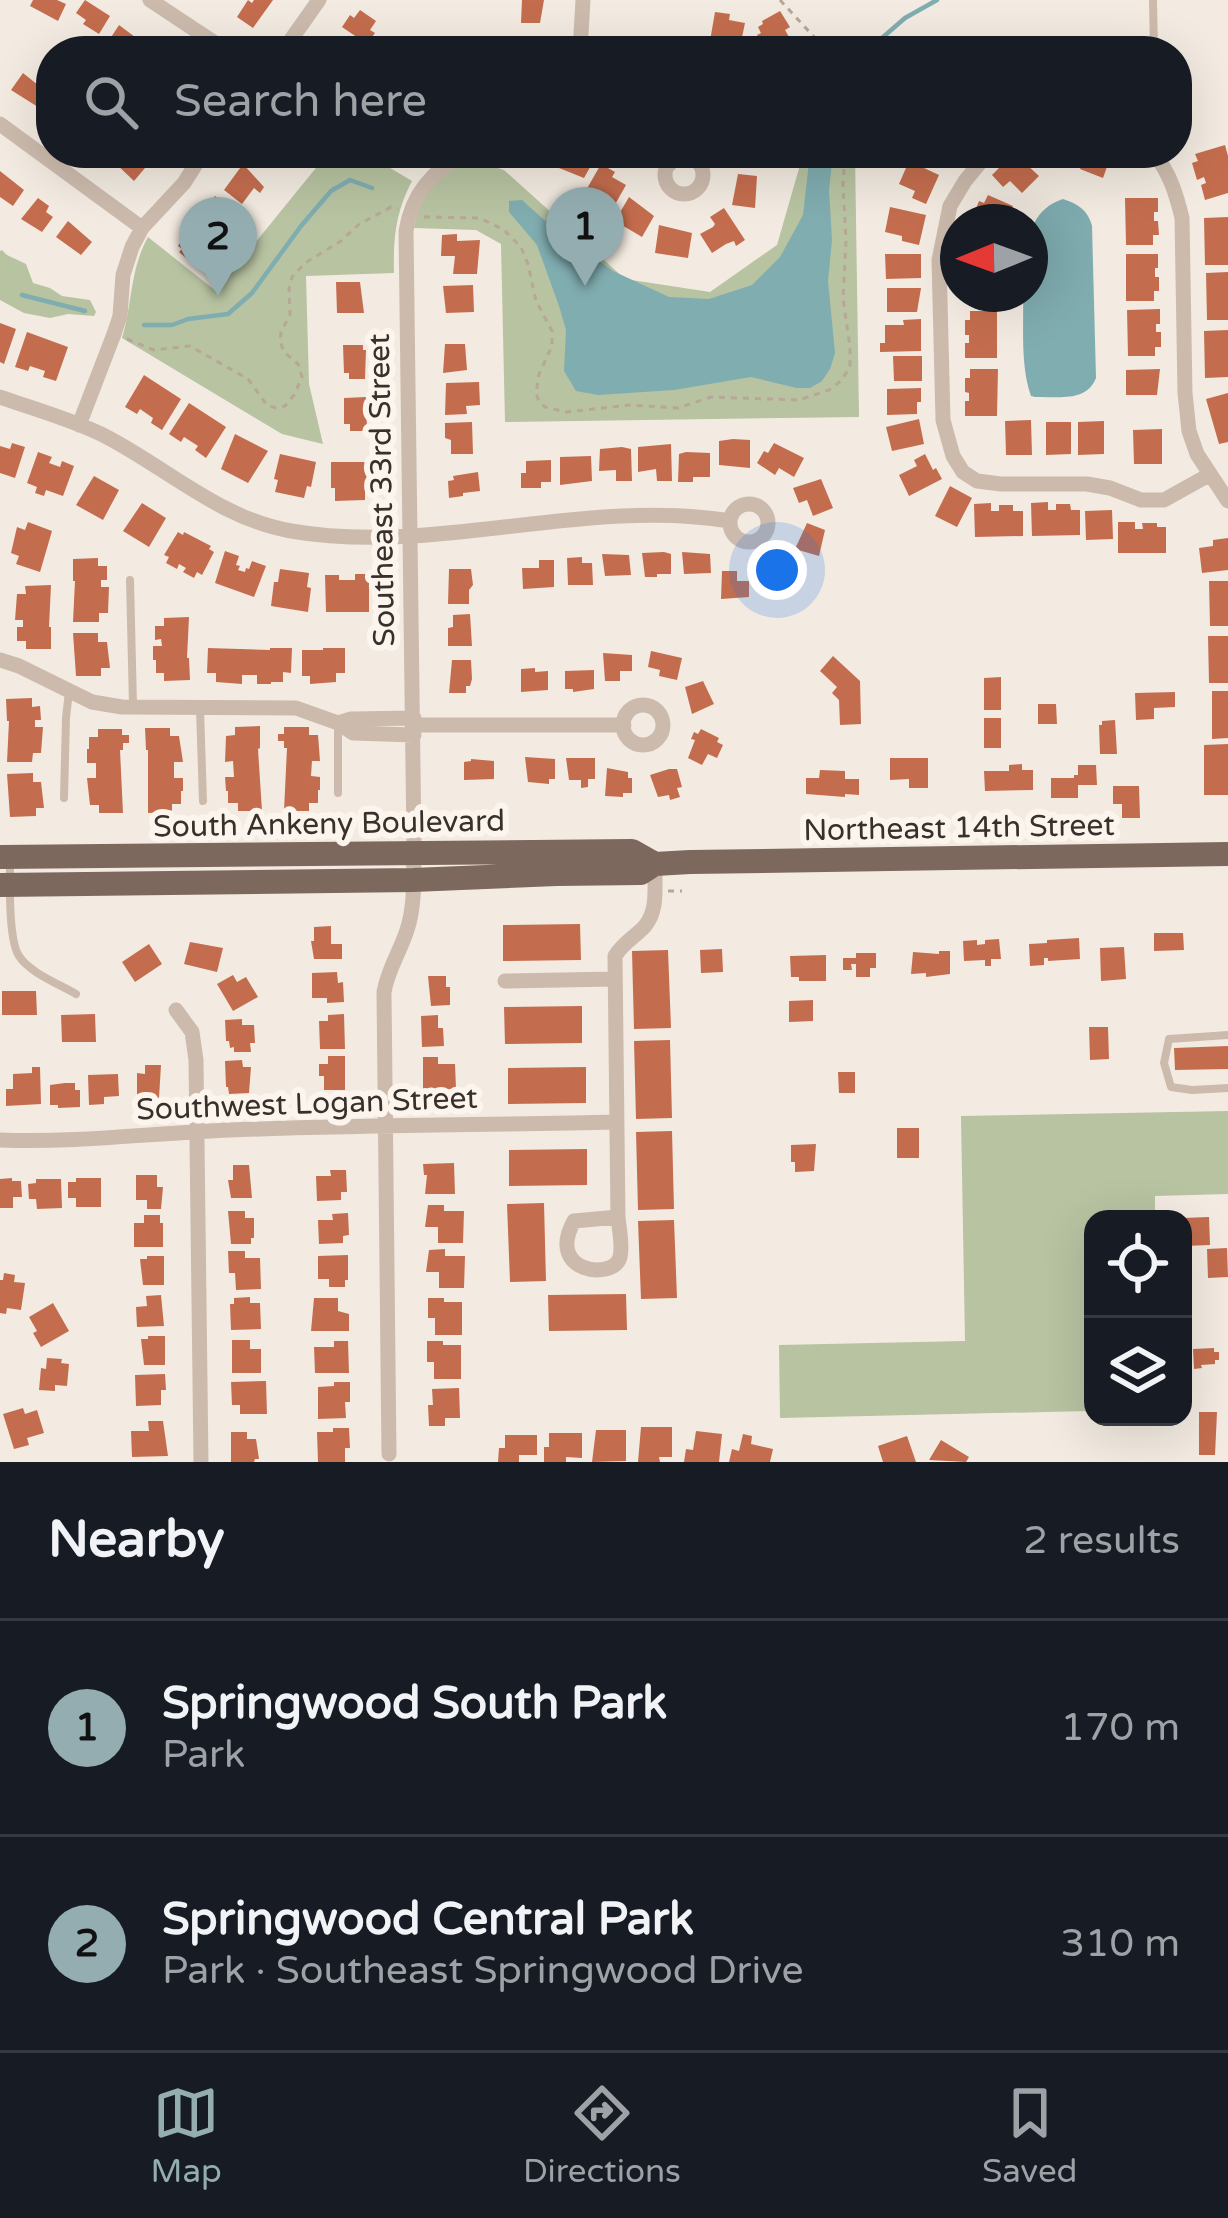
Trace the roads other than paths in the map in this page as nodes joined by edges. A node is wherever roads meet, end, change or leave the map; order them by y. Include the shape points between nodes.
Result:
1 (150, 0) edge
2 (319, 0) edge
3 (583, 0) edge
4 (1154, 0) edge
5 (204, 36) edge
6 (294, 36) edge
7 (581, 36) edge
8 (1154, 36) edge
9 (0, 124) edge
10 (36, 150) edge
11 (60, 168) edge
12 (194, 168) edge
13 (442, 168) edge
14 (975, 168) edge
15 (1165, 168) edge
16 (142, 228) junction
17 (0, 397) edge
18 (79, 424) junction
19 (1209, 476) junction
20 (1228, 501) edge
21 (730, 521) dead end
22 (410, 535) junction
23 (130, 580) dead end
24 (0, 660) edge
25 (70, 690) junction
26 (133, 706) junction
27 (200, 707) junction
28 (338, 723) junction
29 (623, 725) dead end
30 (414, 726) junction
31 (338, 793) dead end
32 (64, 798) dead end
33 (203, 801) dead end
34 (414, 853) junction
35 (1228, 854) edge
36 (5, 857) edge
37 (691, 862) joint
38 (656, 864) junction
39 (413, 880) junction
40 (5, 885) edge
41 (614, 979) junction
42 (505, 981) dead end
43 (76, 994) dead end
44 (176, 1010) dead end
45 (1228, 1035) edge
46 (1228, 1088) edge
47 (616, 1122) junction
48 (386, 1126) junction
49 (198, 1131) junction
50 (0, 1140) edge
51 (618, 1217) dead end
52 (389, 1459) edge
53 (201, 1462) edge

1 - 5 street
2 - 6 street
3 - 7 street
4 - 8 lane
9 - 10 street
11 - 16 street
12 - 16 street
13 - 22 street, Southeast 33rd Street via 409,212
14 - 19 street via 950,206 939,260 943,420 963,472 1001,484 1087,484 1141,500 1164,500
15 - 19 street via 1182,218 1184,393
16 - 18 street via 126,265 115,334
17 - 18 street
18 - 22 street via 261,524 324,535
19 - 20 street
21 - 22 street via 605,516
22 - 30 street, Southeast 33rd Street
23 - 26 lane
24 - 25 street
25 - 26 street via 92,702
25 - 32 lane
26 - 27 street
27 - 28 street via 296,708
27 - 33 lane
28 - 30 street via 361,734
28 - 31 lane
29 - 30 street
30 - 34 street, Southeast 33rd Street
34 - 36 main road, South Ankeny Boulevard
34 - 38 main road, South Ankeny Boulevard via 632,851
34 - 39 street, Southeast 33rd Street
35 - 37 main road, Northeast 14th Street
36 - 40 lane
37 - 38 main road, South Ankeny Boulevard
38 - 39 main road, South Ankeny Boulevard via 641,873
38 - 41 street via 651,917 615,956
39 - 40 main road, South Ankeny Boulevard
39 - 48 street, Southeast 33rd Street via 408,927 383,992
40 - 43 lane via 20,958
41 - 42 street
41 - 47 street
44 - 49 street via 194,1041
45 - 46 lane via 1169,1040 1164,1063 1172,1087
47 - 48 street, Southwest Logan Street
47 - 51 street
48 - 49 street, Southwest Logan Street
48 - 52 street, Southeast 33rd Street
49 - 50 street, Southwest Logan Street
49 - 53 street

